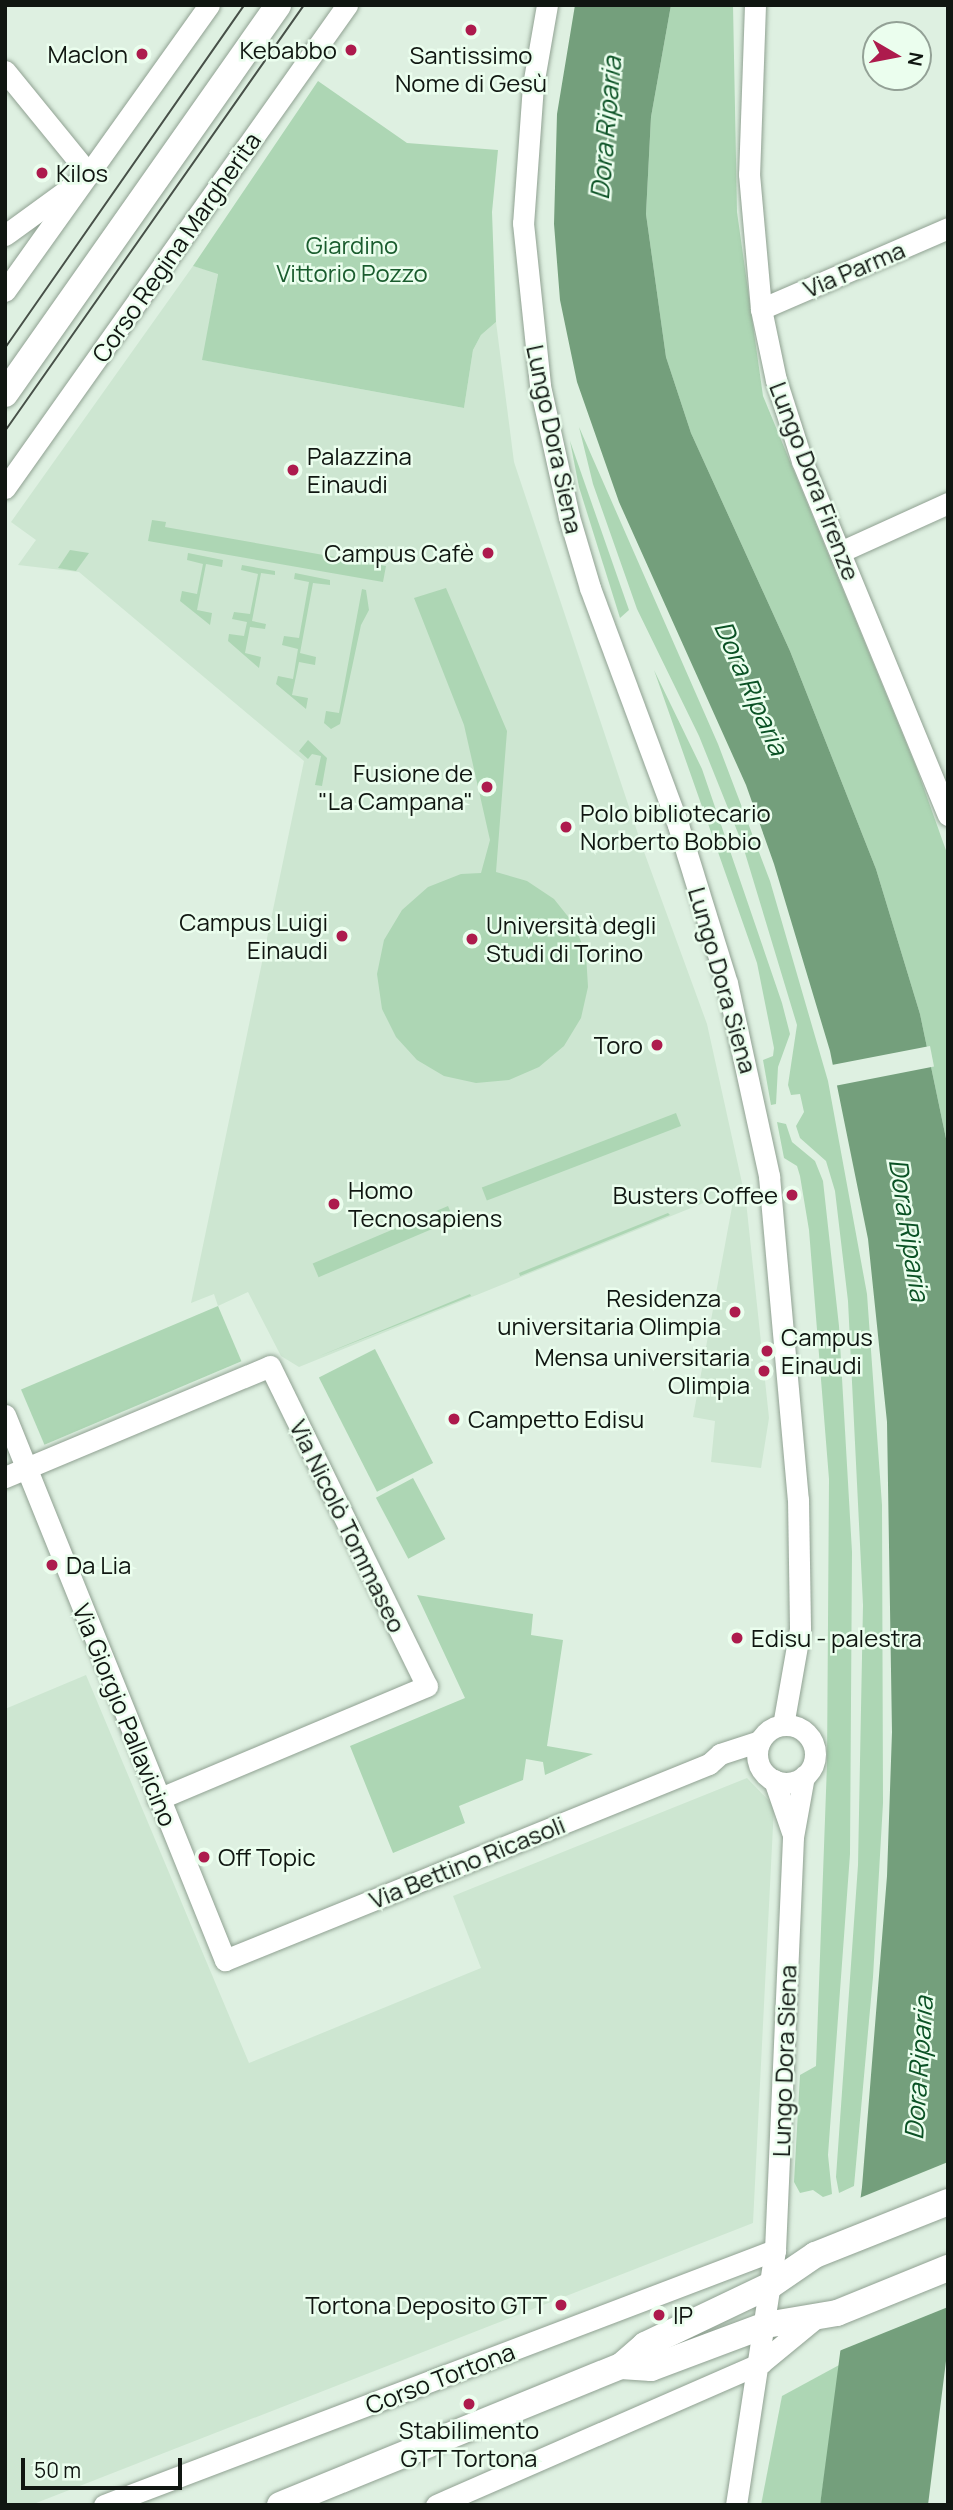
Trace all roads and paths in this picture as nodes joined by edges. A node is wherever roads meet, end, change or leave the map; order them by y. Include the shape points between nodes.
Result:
1 (209, 5) edge
2 (278, 5) edge
3 (347, 5) edge
4 (547, 5) edge
5 (755, 5) edge
6 (5, 71) edge
7 (89, 174) junction
8 (948, 228) edge
9 (5, 235) edge
10 (5, 291) edge
11 (761, 309) junction
12 (5, 394) edge
13 (5, 488) edge
14 (948, 503) edge
15 (840, 552) junction
16 (946, 805) edge
17 (5, 1415) edge
18 (29, 1468) junction
19 (5, 1478) edge
20 (783, 1725) junction
21 (760, 1741) junction
22 (759, 1763) junction
23 (709, 1764) junction
24 (804, 1776) junction
25 (774, 1780) junction
26 (158, 1798) junction
27 (793, 1837) junction
28 (225, 1960) joint
29 (948, 2202) edge
30 (775, 2249) junction
31 (948, 2268) edge
32 (771, 2285) junction
33 (825, 2316) junction
34 (766, 2325) junction
35 (761, 2363) junction
36 (621, 2366) junction
37 (104, 2505) edge
38 (280, 2505) edge
39 (436, 2505) edge
40 (736, 2505) edge

1 - 7 street
2 - 12 main road
3 - 13 street, Corso Regina Margherita
4 - 20 street, Lungo Dora Siena via 533,85 523,223 540,386 590,588 678,825 727,983 769,1175 788,1347 798,1511 800,1629
5 - 11 street, Lungo Dora Firenze via 749,174
6 - 7 street
7 - 9 street
7 - 10 street
8 - 11 street, Via Parma
11 - 15 street, Lungo Dora Firenze via 776,380
14 - 15 street
15 - 16 street, Lungo Dora Firenze
17 - 18 street, Via Giorgio Pallavicino
18 - 19 street
18 - 26 street, Via Giorgio Pallavicino
18 - 26 street, Via Nicolò Tommaseo via 270,1366 427,1686
20 - 21 street via 772,1728
20 - 24 street via 798,1728 813,1742 814,1761
21 - 22 street
21 - 23 street, Via Bettino Ricasoli via 720,1754
22 - 23 street, Via Bettino Ricasoli
22 - 25 street
23 - 28 street, Via Bettino Ricasoli
24 - 25 street via 794,1782
24 - 27 street, Lungo Dora Siena
25 - 27 street, Lungo Dora Siena
26 - 28 street, Via Giorgio Pallavicino
27 - 30 street, Lungo Dora Siena
29 - 32 main road via 815,2255
30 - 32 street, Lungo Dora Siena
30 - 37 street, Corso Tortona
31 - 33 main road
32 - 34 street, Lungo Dora Siena
32 - 36 main road via 645,2345
33 - 34 main road
33 - 35 street
34 - 35 street, Lungo Dora Siena
34 - 36 main road via 650,2368
35 - 39 street
35 - 40 street, Lungo Dora Siena
36 - 38 main road

